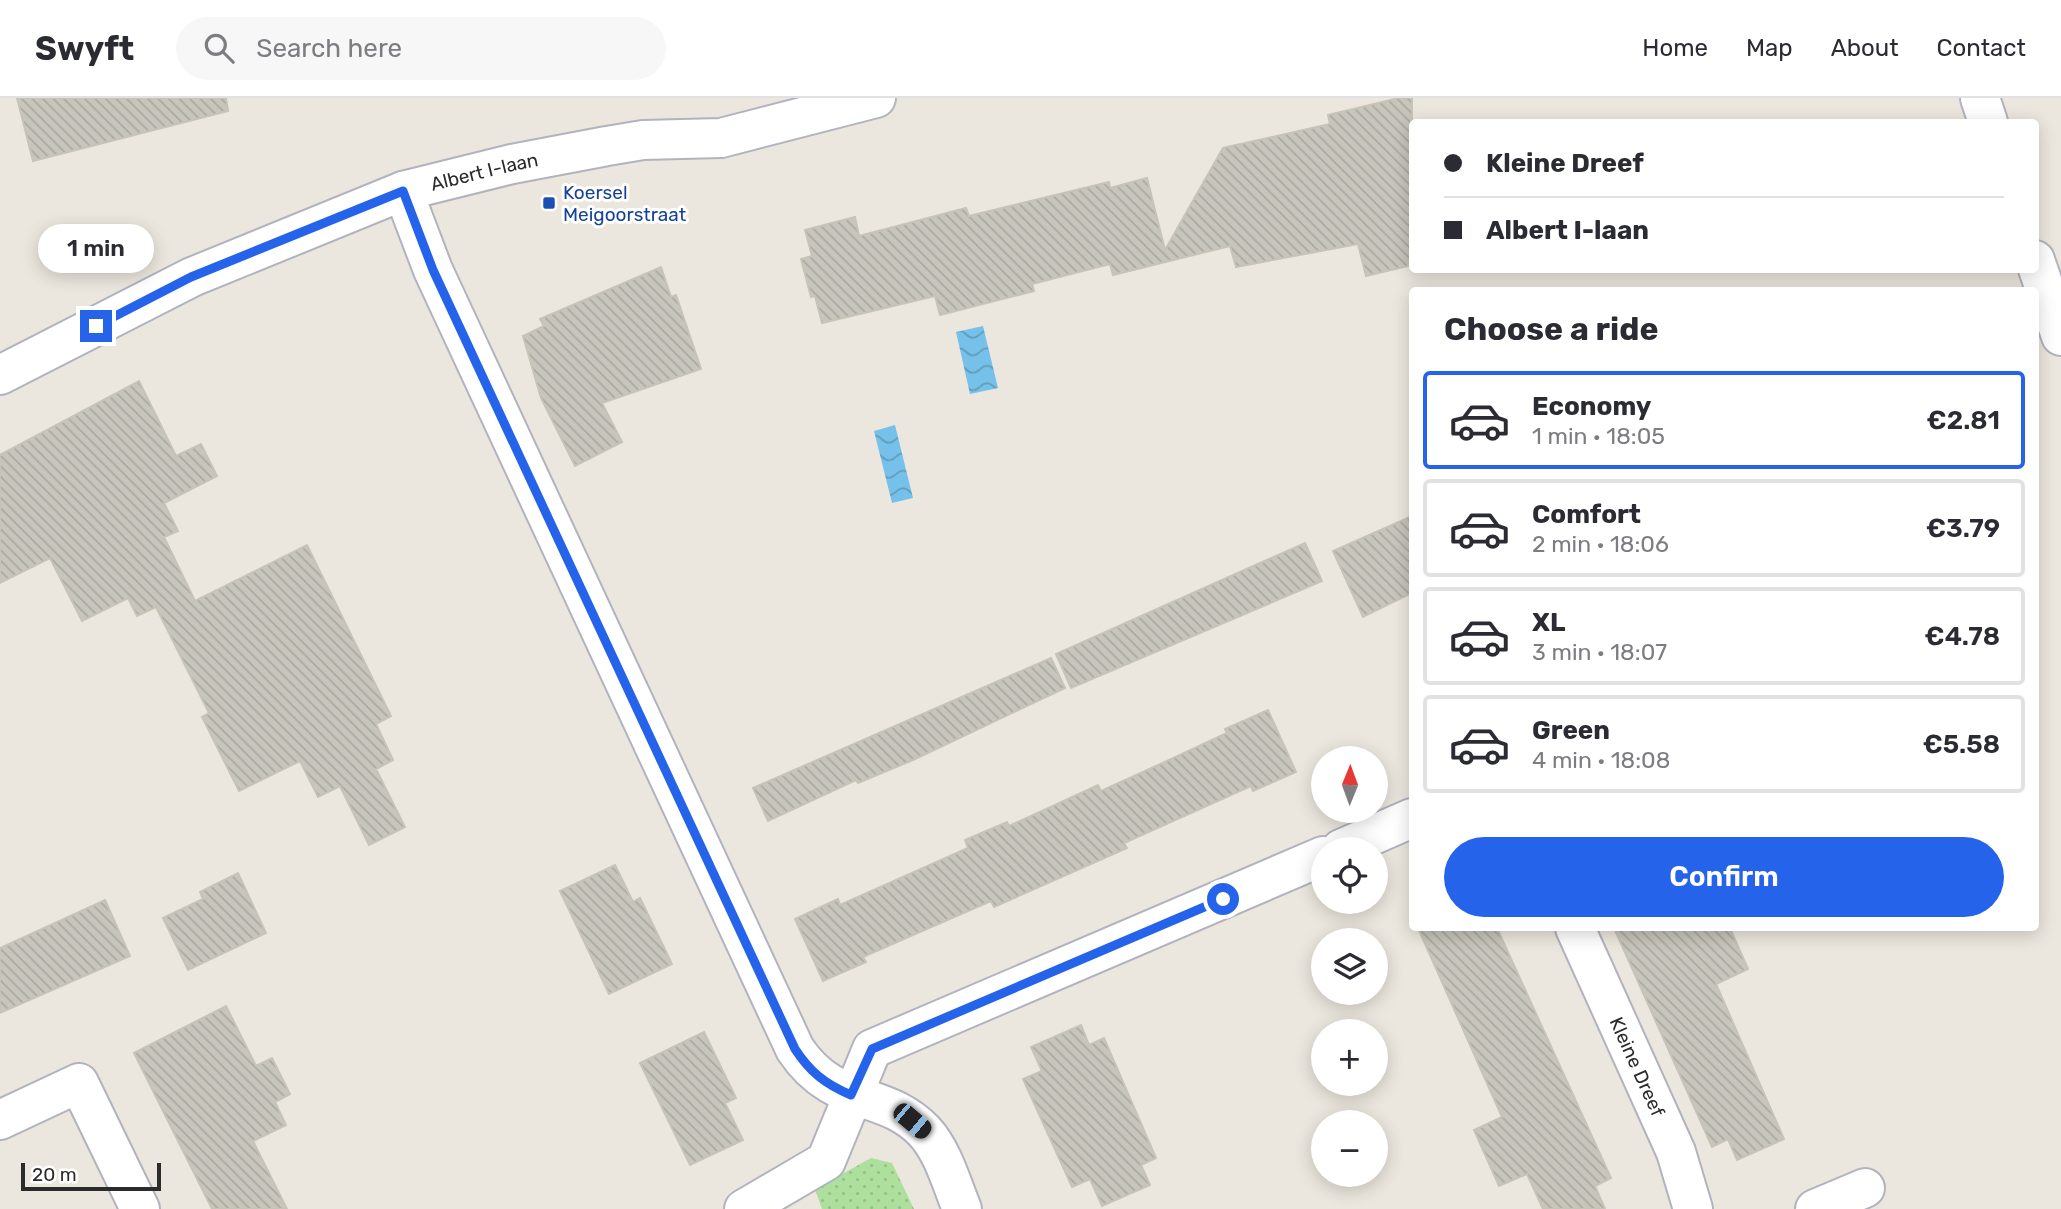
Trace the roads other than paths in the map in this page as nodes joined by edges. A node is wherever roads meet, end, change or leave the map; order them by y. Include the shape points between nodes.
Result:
1 (876, 98) edge
2 (1980, 98) edge
3 (1987, 119) edge
4 (403, 191) junction
5 (2039, 272) edge
6 (2061, 336) edge
7 (0, 375) edge
8 (1409, 819) edge
9 (1368, 837) edge
10 (1311, 861) edge
11 (1576, 931) edge
12 (851, 1095) junction
13 (0, 1120) edge
14 (1865, 1188) dead end
15 (139, 1209) edge
16 (744, 1209) edge
17 (962, 1209) edge
18 (1693, 1209) edge
19 (1815, 1209) edge

1 - 4 street, Albert I-laan via 721,138 607,146
2 - 3 street
4 - 7 street, Albert I-laan via 191,277
4 - 12 street via 433,270 795,1049 820,1079
5 - 6 street
8 - 9 street
10 - 12 street via 872,1049
11 - 18 street, Kleine Dreef via 1676,1152
12 - 16 street via 826,1161
12 - 17 street via 901,1114 924,1132
13 - 15 street via 79,1083
14 - 19 street

